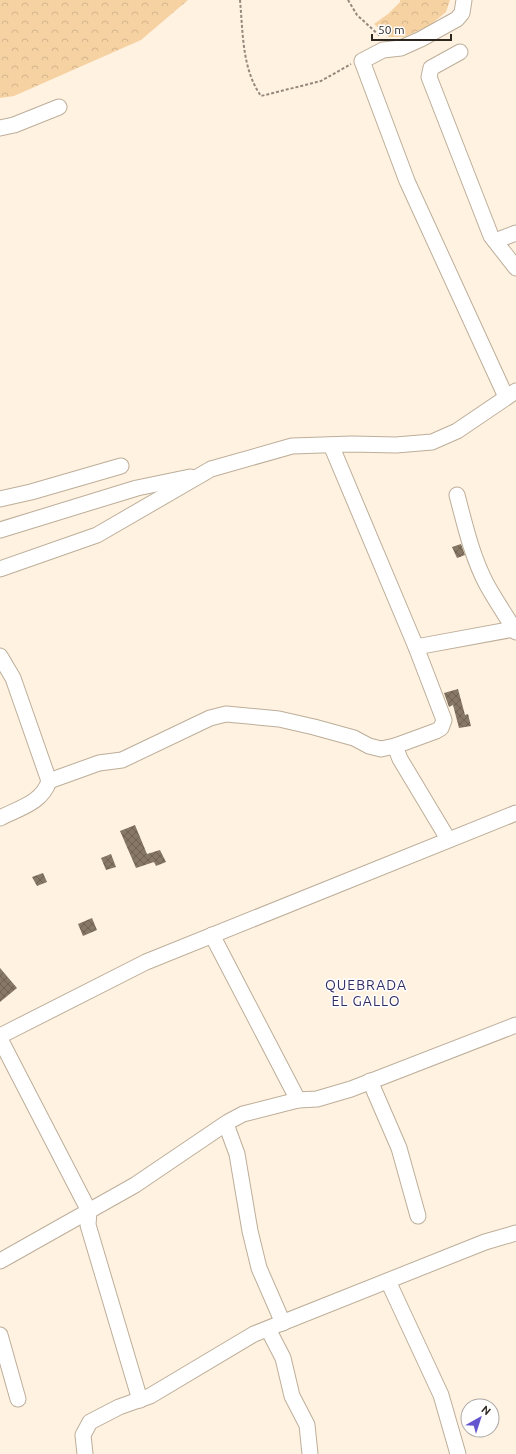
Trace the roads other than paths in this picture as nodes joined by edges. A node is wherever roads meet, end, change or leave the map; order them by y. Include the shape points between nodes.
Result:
1 (464, 0) edge
2 (460, 52) dead end
3 (59, 107) dead end
4 (0, 128) edge
5 (516, 233) edge
6 (495, 241) junction
7 (516, 268) edge
8 (511, 394) edge
9 (331, 445) junction
10 (121, 466) dead end
11 (198, 477) junction
12 (457, 495) dead end
13 (0, 499) edge
14 (0, 530) edge
15 (0, 569) edge
16 (515, 630) edge
17 (416, 647) junction
18 (0, 656) edge
19 (395, 746) junction
20 (48, 780) junction
21 (516, 813) edge
22 (0, 818) edge
23 (448, 839) junction
24 (212, 935) junction
25 (516, 1025) edge
26 (0, 1038) edge
27 (370, 1081) junction
28 (298, 1100) junction
29 (226, 1124) junction
30 (89, 1211) junction
31 (418, 1216) dead end
32 (516, 1233) edge
33 (0, 1261) edge
34 (388, 1281) junction
35 (283, 1323) junction
36 (268, 1329) junction
37 (0, 1335) edge
38 (18, 1399) dead end
39 (140, 1400) junction
40 (85, 1454) edge
41 (310, 1454) edge
42 (458, 1454) edge

1 - 8 street via 462,13 457,19 421,39 383,50 362,61 407,181
2 - 6 street via 431,68 429,76
3 - 4 street
5 - 6 street
6 - 7 street
8 - 9 street via 457,431 432,442
9 - 11 street via 292,446 211,469
9 - 17 street
10 - 13 street
11 - 14 street via 186,477 136,488
11 - 15 street via 97,535
12 - 16 street via 480,569
16 - 17 street
17 - 19 street via 444,720 443,725 436,731
18 - 20 street via 13,678
19 - 20 street via 380,749 354,738 307,725 279,719 226,714 210,718 122,760 99,763
19 - 23 street
20 - 22 street via 45,791 38,799
21 - 23 street
23 - 24 street
24 - 26 street via 146,962
24 - 28 street
25 - 27 street
26 - 30 street
27 - 28 street via 317,1099
27 - 31 street via 399,1148
28 - 29 street via 243,1114
29 - 30 street
29 - 35 street via 237,1154 259,1268
30 - 33 street
30 - 39 street via 88,1225
32 - 34 street via 485,1242
34 - 35 street
34 - 42 street via 441,1396
35 - 36 street
36 - 39 street via 254,1334
36 - 41 street via 282,1358 292,1396 307,1425
37 - 38 street
39 - 40 street via 119,1407 90,1422 83,1435

